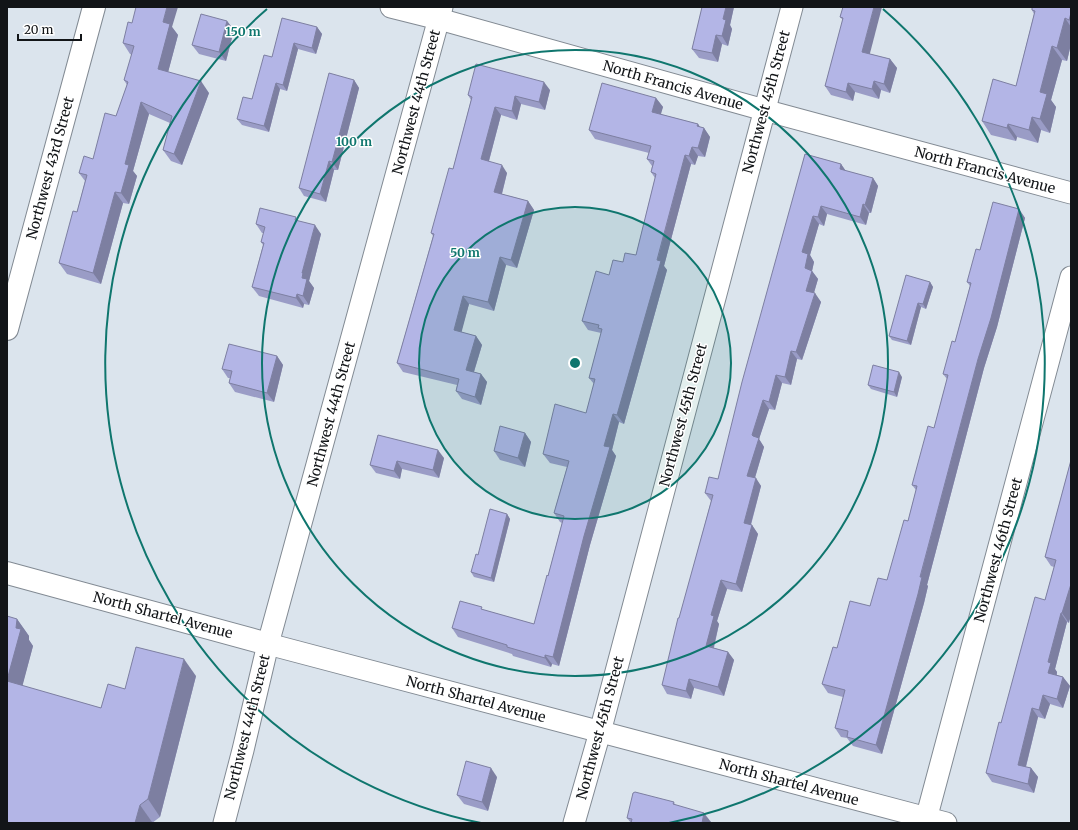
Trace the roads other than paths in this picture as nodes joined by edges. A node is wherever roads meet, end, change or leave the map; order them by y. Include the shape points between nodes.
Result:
1 (94, 7) edge
2 (391, 7) edge
3 (792, 7) edge
4 (441, 13) edge
5 (764, 110) junction
6 (1071, 193) edge
7 (1071, 277) edge
8 (7, 330) edge
9 (7, 573) edge
10 (268, 644) junction
11 (600, 732) junction
12 (933, 821) edge
13 (224, 823) edge
14 (574, 823) edge

1 - 8 street, Northwest 43rd Street
2 - 4 street, North Francis Avenue
3 - 5 street, Northwest 45th Street
4 - 5 street, North Francis Avenue
4 - 10 street, Northwest 44th Street
5 - 6 street, North Francis Avenue
5 - 11 street, Northwest 45th Street
7 - 12 street, Northwest 46th Street
9 - 10 street, North Shartel Avenue
10 - 11 street, North Shartel Avenue
10 - 13 street, Northwest 44th Street
11 - 12 street, North Shartel Avenue
11 - 14 street, Northwest 45th Street

